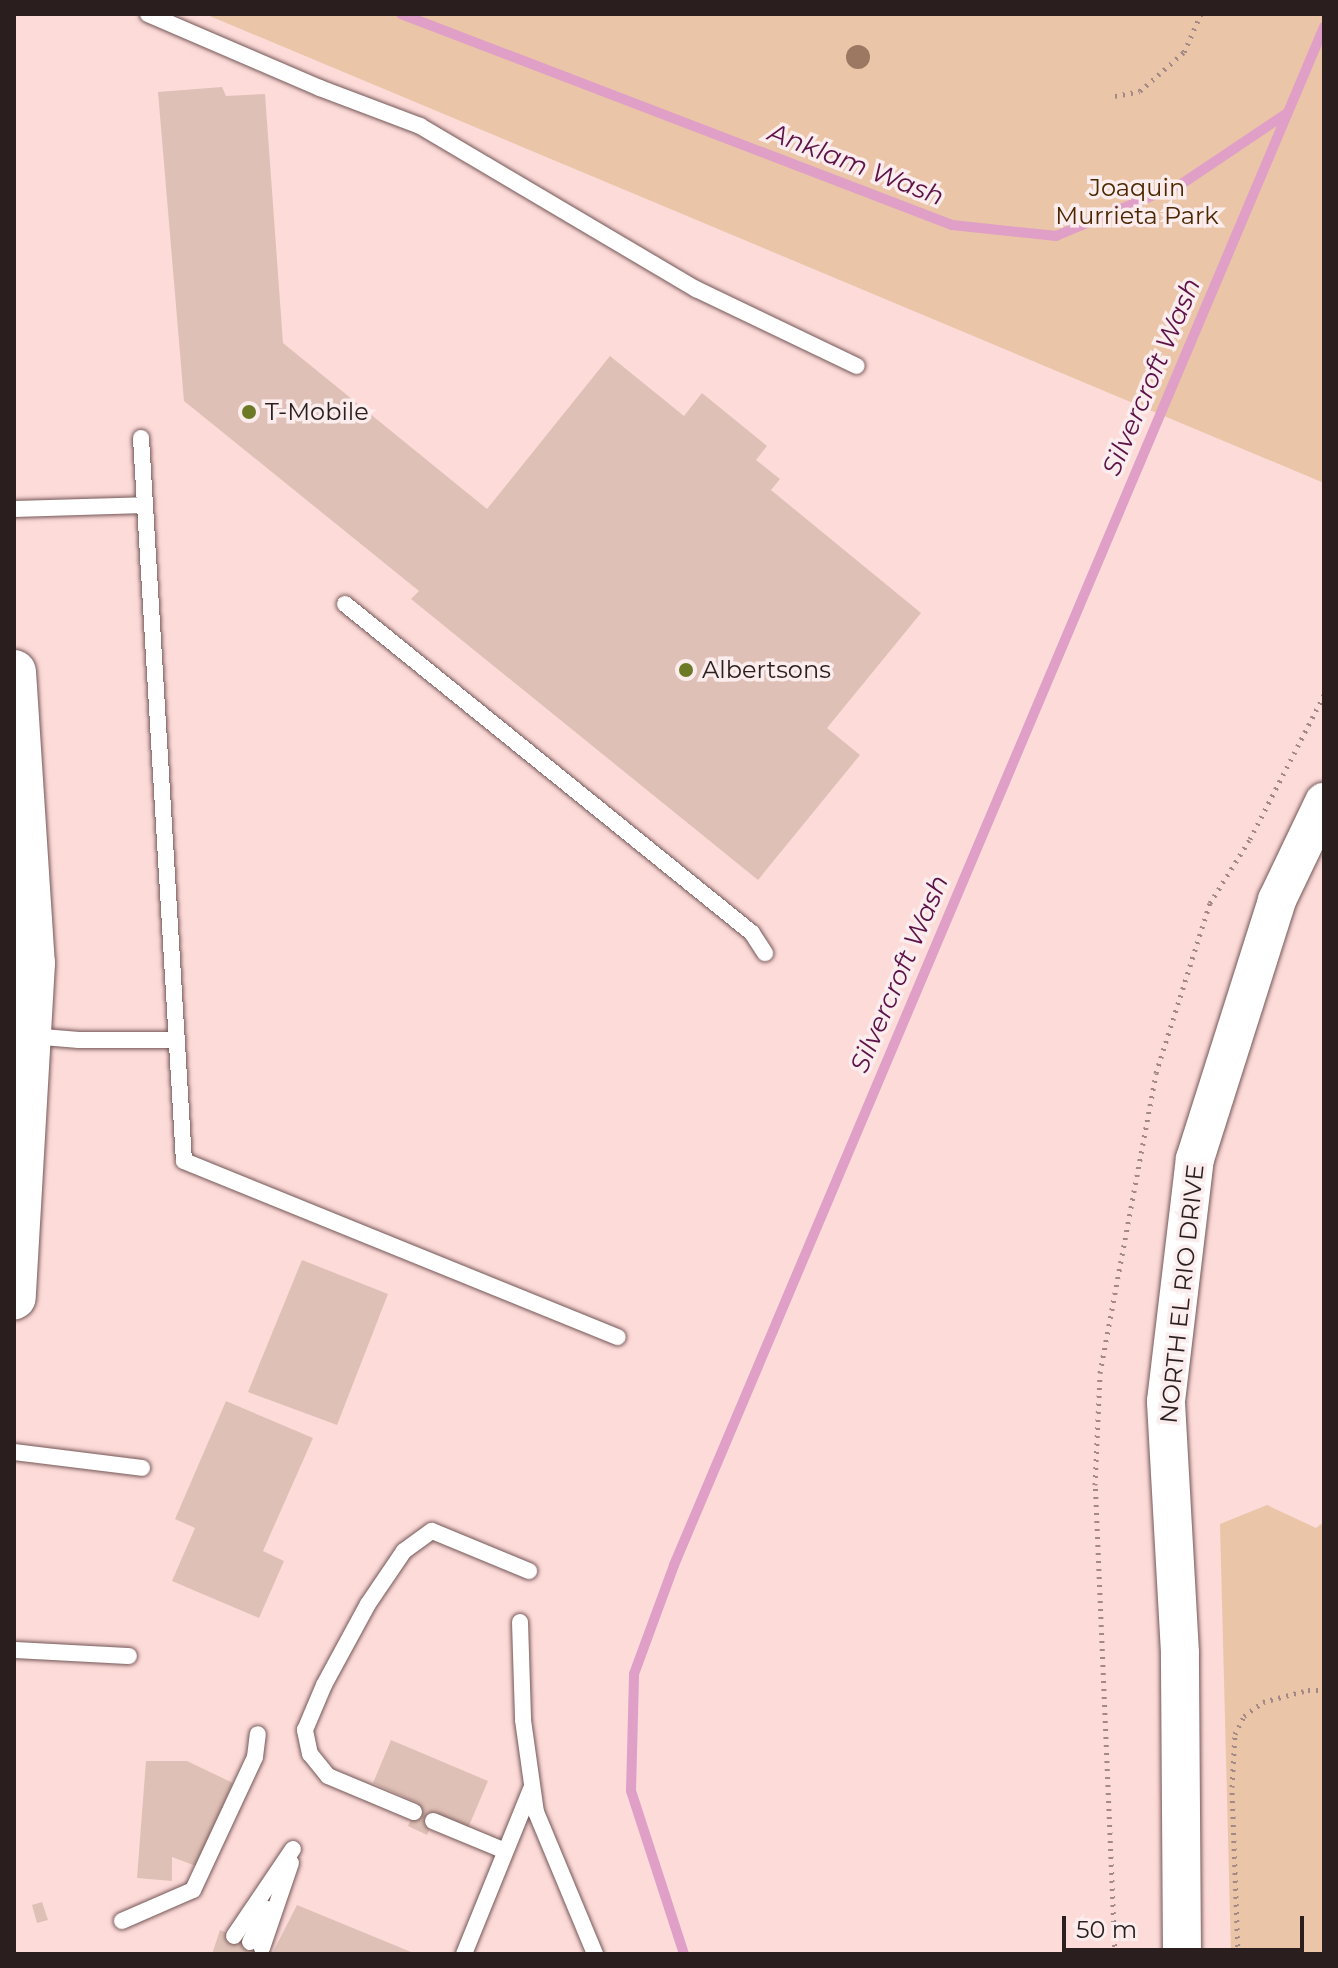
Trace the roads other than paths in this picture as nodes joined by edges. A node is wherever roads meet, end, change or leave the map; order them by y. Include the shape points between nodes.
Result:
1 (148, 14) edge
2 (857, 366) dead end
3 (141, 438) dead end
4 (145, 505) junction
5 (14, 509) edge
6 (345, 604) dead end
7 (14, 672) edge
8 (1324, 802) edge
9 (765, 953) dead end
10 (21, 1035) edge
11 (177, 1040) junction
12 (14, 1297) edge
13 (618, 1337) dead end
14 (14, 1452) edge
15 (142, 1468) dead end
16 (529, 1571) dead end
17 (520, 1622) dead end
18 (14, 1650) edge
19 (129, 1656) dead end
20 (258, 1734) dead end
21 (532, 1785) junction
22 (414, 1812) dead end
23 (433, 1821) dead end
24 (505, 1851) junction
25 (122, 1921) dead end
26 (249, 1942) joint
27 (464, 1954) edge
28 (595, 1954) edge
29 (1182, 1954) edge

1 - 2 lane via 420,126 696,289
3 - 4 lane
4 - 5 lane
4 - 11 lane
6 - 9 lane via 752,933
7 - 10 main road via 33,963
8 - 29 street, NORTH EL RIO DRIVE via 1277,900 1195,1159 1166,1401 1180,1653
10 - 11 lane
10 - 12 main road
11 - 13 lane via 184,1161
14 - 15 lane
16 - 22 lane via 432,1531 404,1551 324,1685 305,1730 310,1754 328,1776
17 - 21 lane via 523,1720
18 - 19 lane
20 - 25 lane via 255,1757 193,1890
21 - 24 lane
21 - 28 lane via 536,1812
23 - 24 lane
24 - 27 lane
26 - 26 lane via 294,1849

